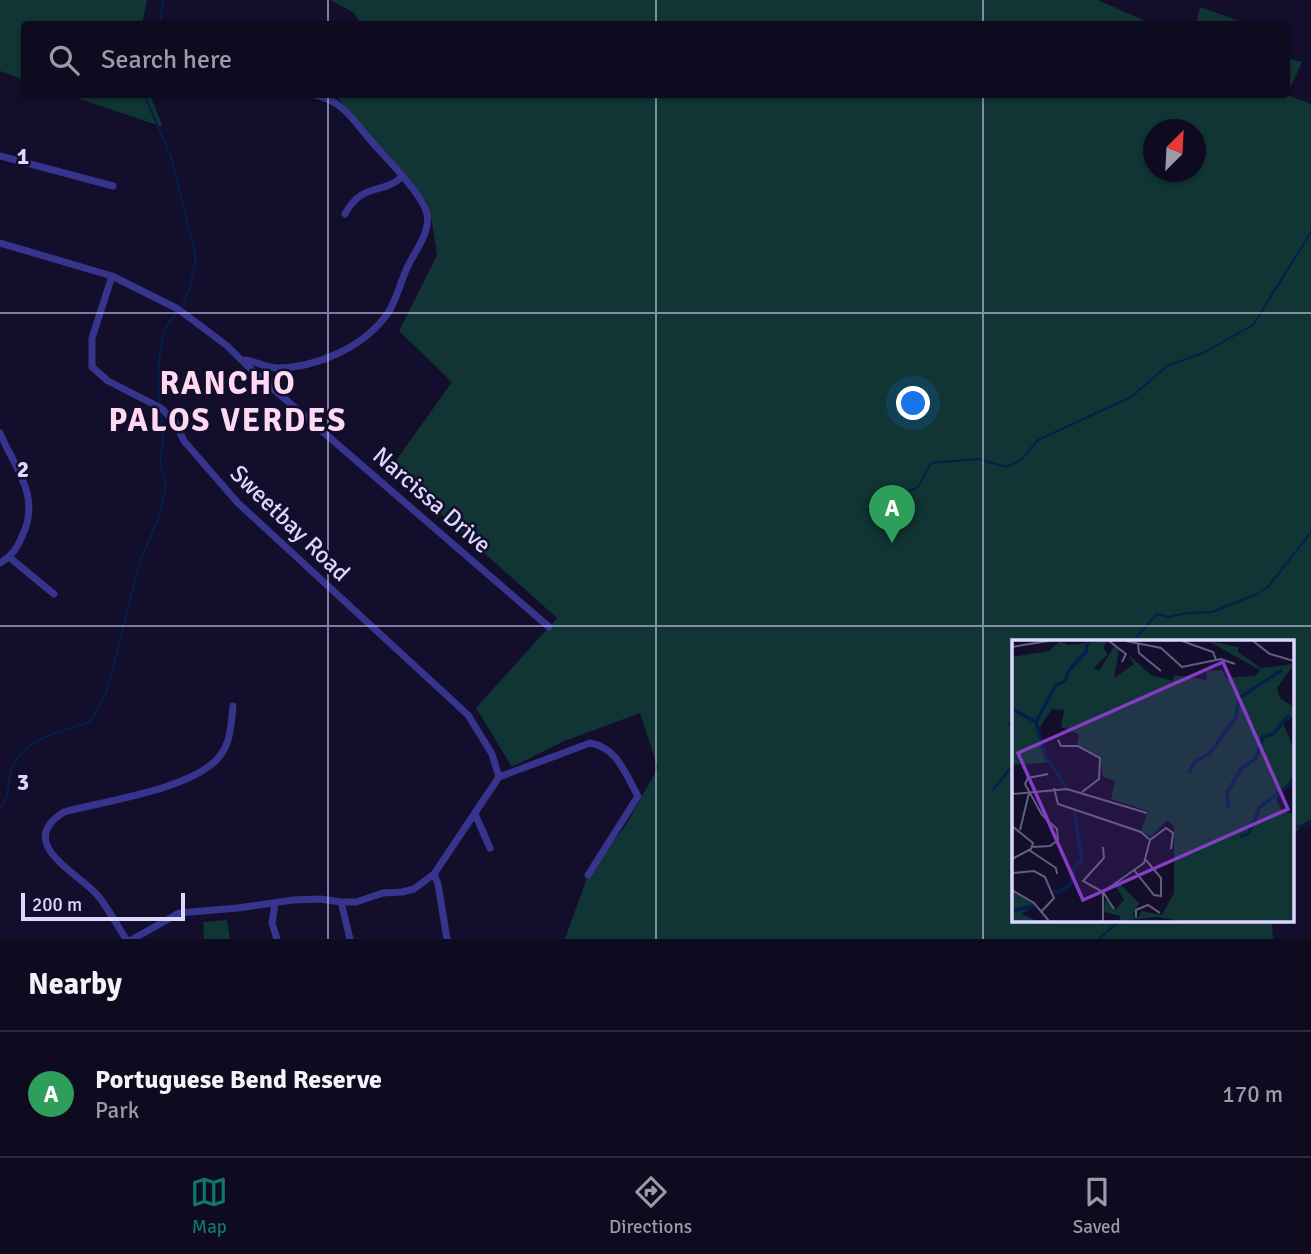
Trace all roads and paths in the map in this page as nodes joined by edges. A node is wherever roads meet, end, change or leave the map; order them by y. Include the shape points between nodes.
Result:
1 (329, 98) edge
2 (0, 156) edge
3 (402, 177) junction
4 (113, 186) dead end
5 (345, 214) dead end
6 (0, 243) edge
7 (112, 276) junction
8 (244, 361) junction
9 (0, 433) edge
10 (3, 450) edge
11 (9, 557) junction
12 (0, 563) edge
13 (54, 594) dead end
14 (549, 627) dead end
15 (233, 706) dead end
16 (499, 777) junction
17 (475, 814) junction
18 (491, 848) dead end
19 (434, 874) junction
20 (588, 875) dead end
21 (341, 902) junction
22 (275, 903) junction
23 (126, 939) edge
24 (133, 939) edge
25 (277, 939) edge
26 (350, 939) edge
27 (447, 939) edge

1 - 3 street via 340,105
2 - 4 street
3 - 5 street via 355,199
3 - 8 street via 419,197 428,222 394,301 379,323 352,345 311,363 273,368
6 - 7 street, Narcissa Drive
7 - 8 street, Narcissa Drive via 178,309
7 - 16 street, Sweetbay Road via 92,338 92,367 107,381 161,408 175,422 184,442 238,503 468,715 492,754
8 - 14 street, Narcissa Drive
9 - 10 street
10 - 11 street via 23,477 30,499 25,530
11 - 12 street
11 - 13 street
15 - 23 street via 229,739 210,767 120,801 64,812 49,826 48,849 100,898
16 - 17 street
16 - 20 street via 590,743 612,751 638,796
17 - 18 street
17 - 19 street
19 - 21 street via 414,889
19 - 27 street
21 - 22 street
21 - 26 street
22 - 24 street via 179,912
22 - 25 street via 272,923

